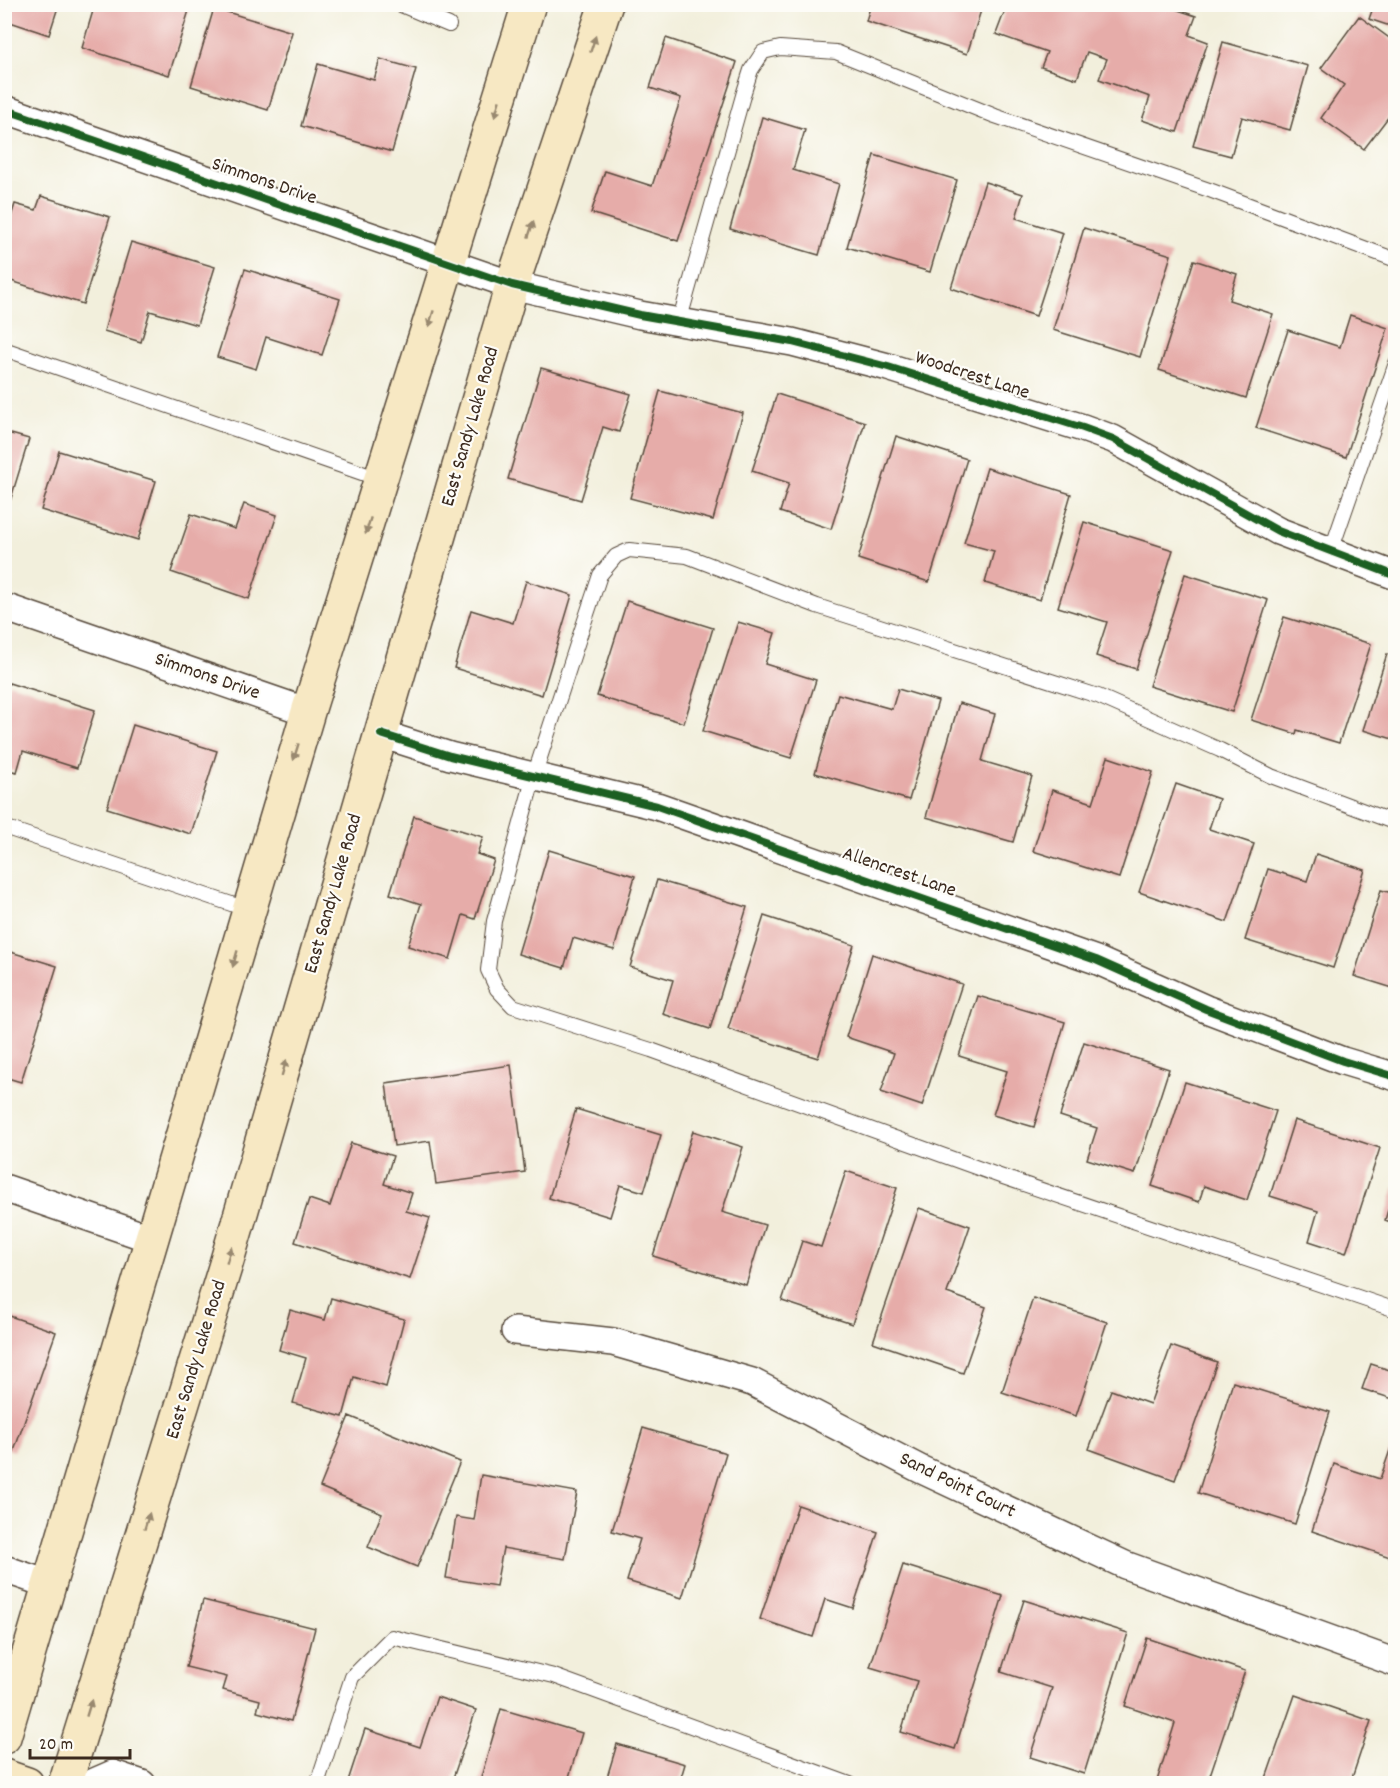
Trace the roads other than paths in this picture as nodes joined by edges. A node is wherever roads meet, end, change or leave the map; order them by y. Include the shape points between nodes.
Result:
1 (399, 4) edge
2 (529, 4) edge
3 (606, 4) edge
4 (449, 25) dead end
5 (4, 109) edge
6 (1395, 260) edge
7 (449, 263) junction
8 (513, 285) junction
9 (679, 322) junction
10 (4, 349) edge
11 (1395, 363) edge
12 (382, 480) junction
13 (1331, 551) junction
14 (1395, 576) edge
15 (4, 607) edge
16 (308, 712) junction
17 (381, 734) junction
18 (534, 776) junction
19 (1395, 823) edge
20 (4, 827) edge
21 (249, 910) junction
22 (1395, 1077) edge
23 (4, 1188) edge
24 (152, 1239) junction
25 (1395, 1310) edge
26 (515, 1330) dead end
27 (4, 1569) edge
28 (48, 1584) junction
29 (1395, 1663) edge
30 (4, 1737) edge
31 (4, 1776) edge
32 (27, 1784) edge
33 (65, 1784) edge
34 (90, 1784) edge
35 (142, 1784) edge
36 (317, 1784) edge
37 (850, 1784) edge

1 - 4 lane
2 -> 7 main road
8 -> 3 main road, East Sandy Lake Road
5 - 7 street, Simmons Drive
6 - 9 lane via 995,116 836,52 780,48 763,52 751,70
7 - 8 street, Simmons Drive
7 -> 12 main road
8 - 9 street, Woodcrest Lane
8 - 17 main road, East Sandy Lake Road
9 - 13 street, Woodcrest Lane via 792,342 888,367 1113,439 1278,531
10 - 12 lane
11 - 13 lane
12 -> 16 main road
13 - 14 street, Woodcrest Lane
15 - 16 street, Simmons Drive
16 -> 21 main road
17 - 18 street, Allencrest Lane
33 -> 17 main road, East Sandy Lake Road via 226,1264
18 - 19 lane via 600,575 616,555 629,550 687,556 817,606 1098,696 1271,776
18 - 22 street, Allencrest Lane via 657,806 1096,960 1206,1009
18 - 25 lane via 494,921 488,970 497,989 513,1006 651,1050 1000,1176
20 - 21 lane
21 -> 24 main road
23 - 24 street
24 - 28 main road
26 - 29 street, Sand Point Court via 613,1342 752,1382 920,1469 1125,1565
27 - 28 street
28 - 30 main road
31 - 32 main road
34 - 35 street via 113,1774
36 - 37 lane via 351,1677 392,1637 554,1676

